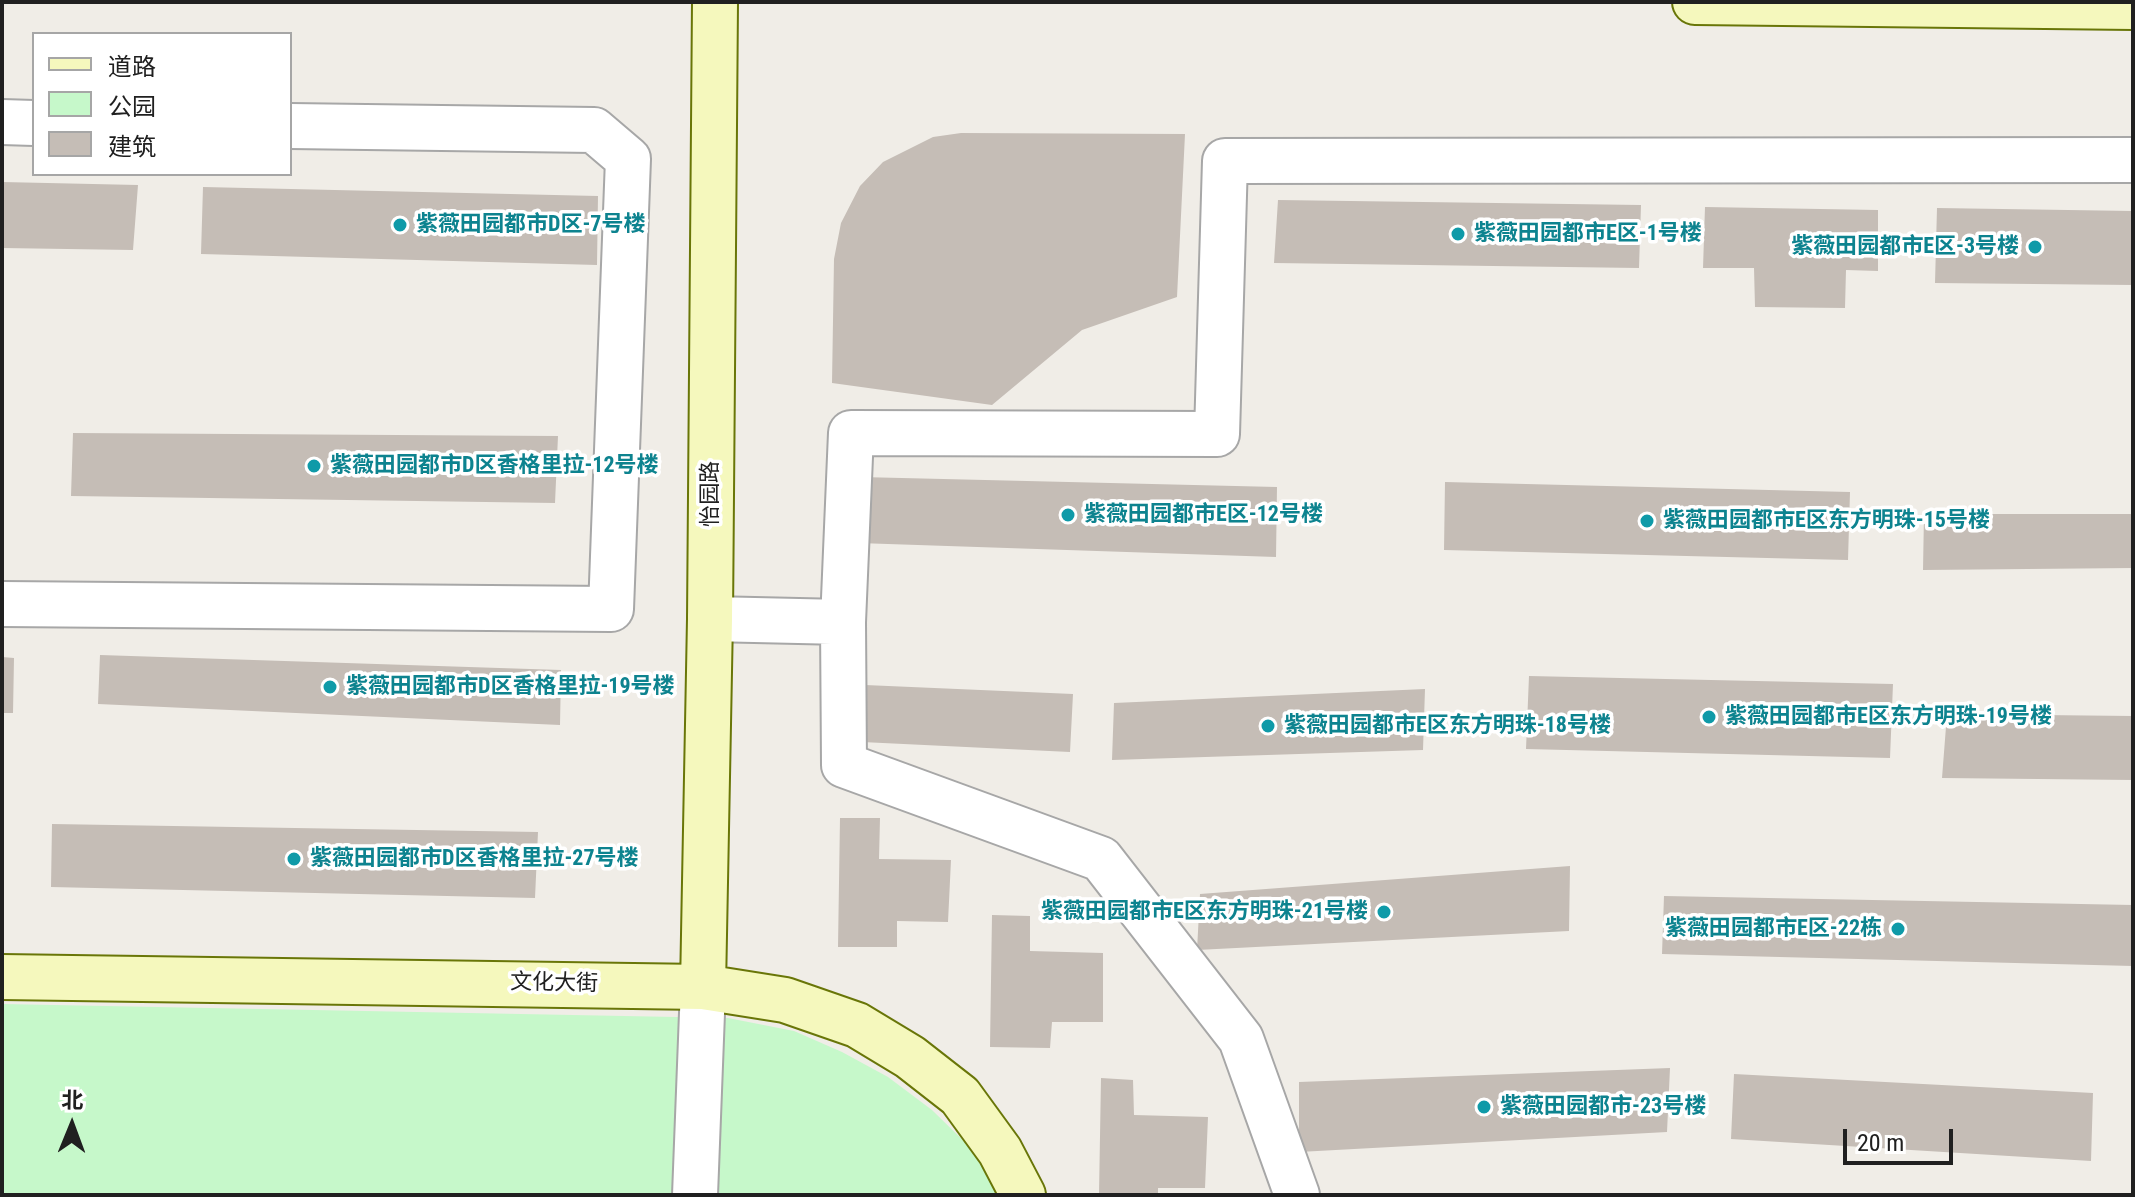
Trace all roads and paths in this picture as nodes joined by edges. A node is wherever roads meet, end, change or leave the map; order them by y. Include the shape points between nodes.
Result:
1 (715, 2) edge
2 (1695, 2) edge
3 (2133, 7) edge
4 (2, 122) edge
5 (32, 123) edge
6 (292, 126) edge
7 (2133, 160) edge
8 (2, 604) edge
9 (710, 619) junction
10 (843, 622) junction
11 (2, 977) edge
12 (703, 987) junction
13 (695, 1195) edge
14 (1023, 1195) edge
15 (1297, 1195) edge

1 - 9 street, 怡园路
2 - 3 street
4 - 5 street
6 - 8 street via 594,130 628,159 611,609
7 - 10 street via 1225,161 1217,434 851,433
9 - 10 street
9 - 12 street, 怡园路
10 - 15 street via 844,765 1101,859 1241,1039
11 - 12 street, 文化大街
12 - 13 street
12 - 14 street, 文化大街 via 785,1000 857,1025 910,1057 960,1096 1000,1151

